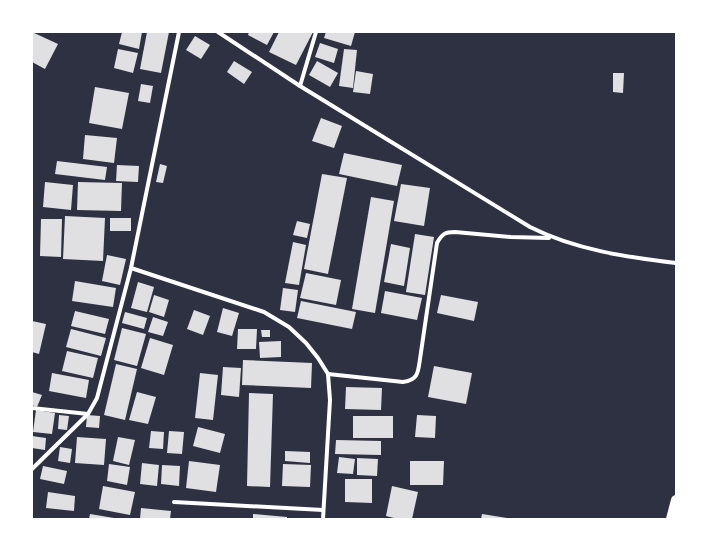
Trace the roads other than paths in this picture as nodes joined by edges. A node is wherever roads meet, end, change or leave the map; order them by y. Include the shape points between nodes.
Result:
1 (179, 32) edge
2 (218, 32) edge
3 (316, 32) edge
4 (300, 86) junction
5 (552, 238) junction
6 (676, 263) edge
7 (130, 268) junction
8 (328, 374) junction
9 (32, 408) edge
10 (88, 414) junction
11 (32, 469) edge
12 (676, 500) edge
13 (174, 502) dead end
14 (323, 510) junction
15 (323, 519) edge
16 (671, 519) edge

1 - 7 street
2 - 4 street
3 - 4 street
4 - 5 street via 530,228
5 - 6 street via 628,258
5 - 8 street via 456,232 443,234 437,243 418,373 415,378 403,382
7 - 8 street via 264,312 289,327 306,343
7 - 10 street via 101,387
8 - 14 street via 330,400
9 - 10 street
10 - 11 street
12 - 16 highway
13 - 14 street
14 - 15 street

